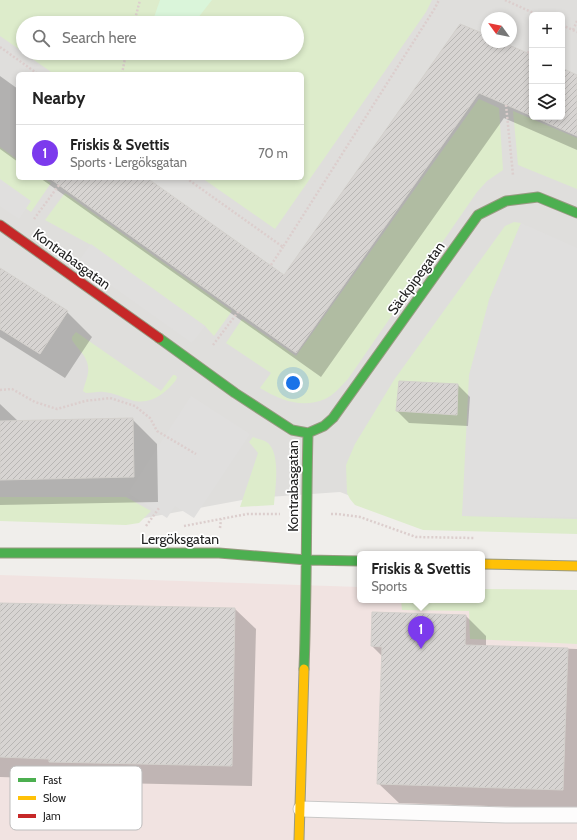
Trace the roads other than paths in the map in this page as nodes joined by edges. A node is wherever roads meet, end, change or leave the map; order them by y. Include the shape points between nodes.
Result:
1 (577, 213) edge
2 (0, 225) edge
3 (308, 433) junction
4 (0, 554) edge
5 (307, 560) junction
6 (357, 562) edge
7 (485, 564) edge
8 (577, 566) edge
9 (301, 809) junction
10 (577, 815) edge
11 (299, 840) edge

1 - 3 street, Säckpipegatan via 538,197 506,201 478,215 333,418 324,426
2 - 3 street, Kontrabasgatan via 235,393 292,430
3 - 5 street, Kontrabasgatan
4 - 5 street, Lergöksgatan via 219,553
5 - 6 street, Lergöksgatan
5 - 9 street, Kontrabasgatan
7 - 8 street
9 - 10 lane
9 - 11 street, Kontrabasgatan

